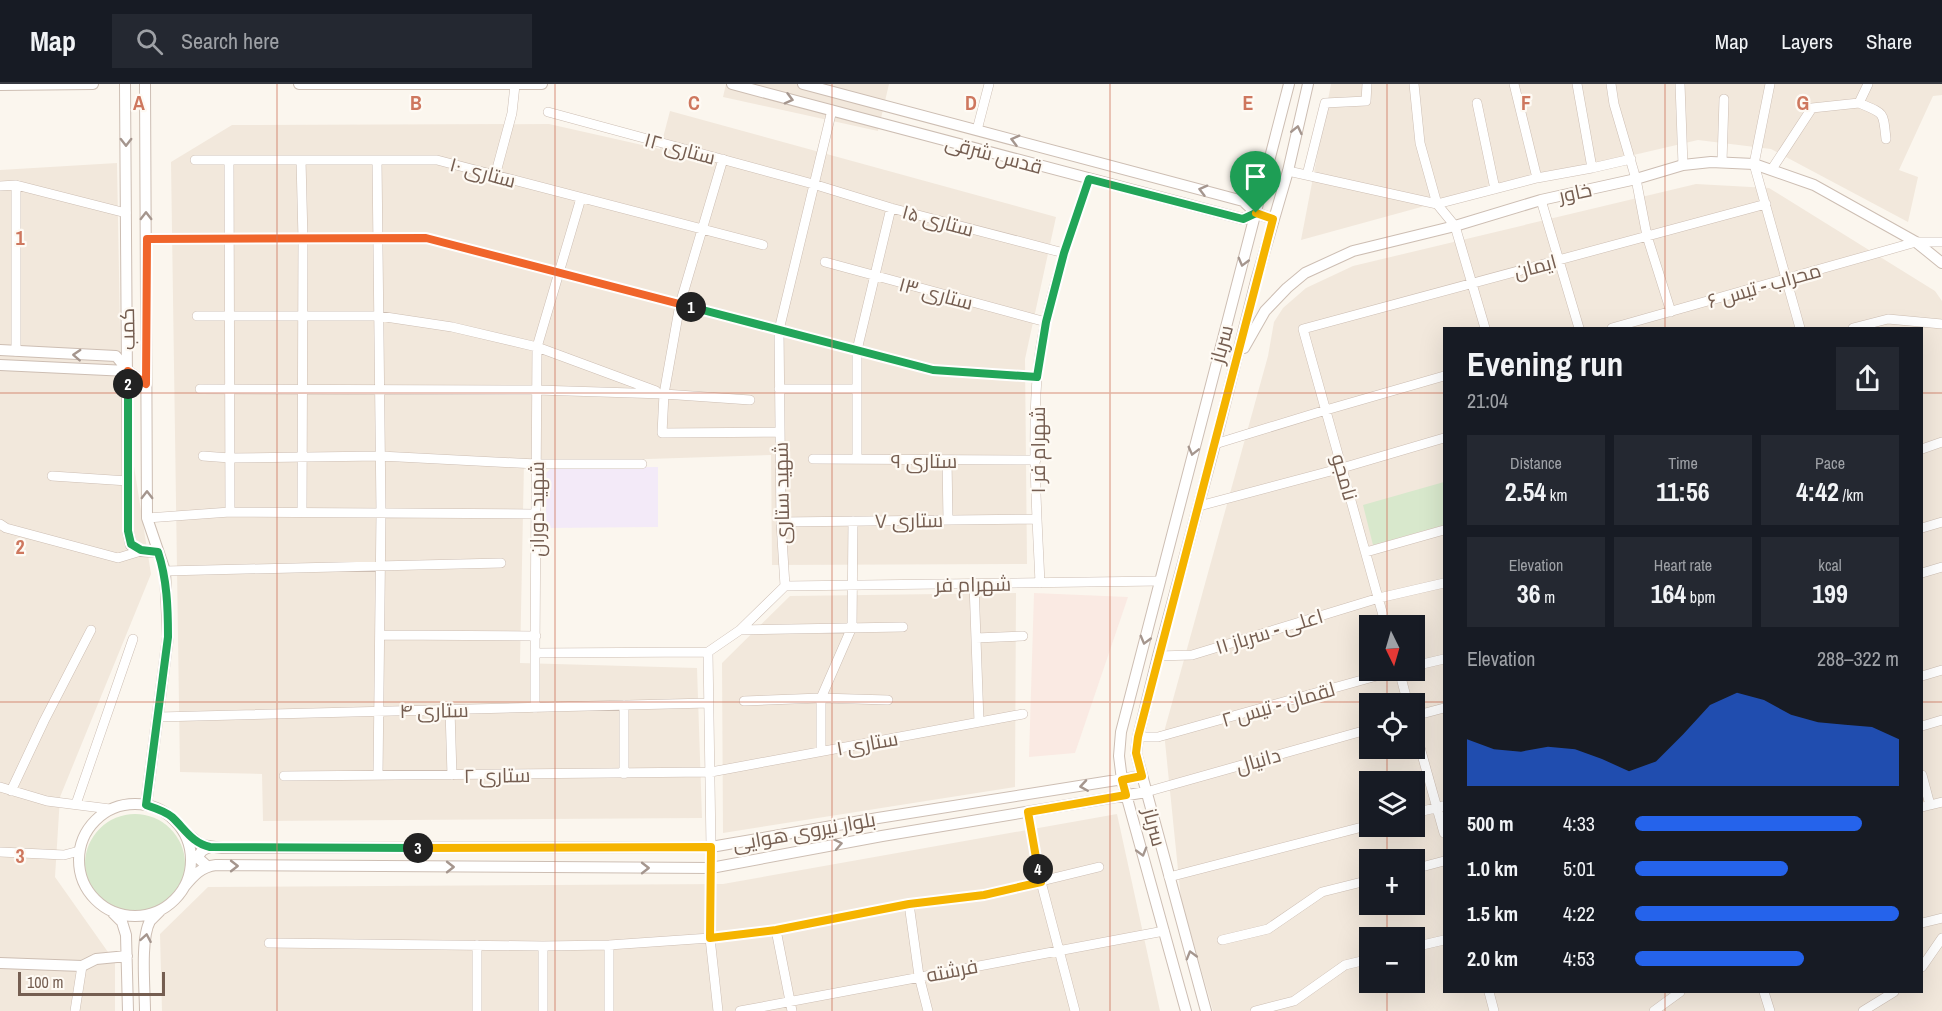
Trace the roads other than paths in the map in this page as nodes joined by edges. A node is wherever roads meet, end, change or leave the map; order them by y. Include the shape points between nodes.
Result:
1 (93, 84) edge
2 (125, 84) edge
3 (145, 84) edge
4 (299, 84) edge
5 (515, 84) edge
6 (542, 84) edge
7 (732, 84) edge
8 (803, 84) edge
9 (989, 84) edge
10 (1289, 84) edge
11 (1308, 84) edge
12 (1367, 84) edge
13 (1414, 84) edge
14 (1514, 84) edge
15 (1577, 84) edge
16 (1611, 84) edge
17 (1680, 84) edge
18 (1770, 84) edge
19 (1868, 84) edge
20 (0, 85) edge
21 (1724, 99) dead end
22 (1477, 103) dead end
23 (1859, 103) junction
24 (882, 105) junction
25 (832, 110) junction
26 (548, 112) dead end
27 (876, 122) junction
28 (977, 130) junction
29 (1886, 139) dead end
30 (723, 159) junction
31 (1631, 159) junction
32 (195, 160) dead end
33 (229, 160) junction
34 (301, 160) junction
35 (376, 161) junction
36 (1722, 162) junction
37 (1754, 164) junction
38 (1683, 165) junction
39 (1592, 168) junction
40 (1772, 169) junction
41 (1288, 171) junction
42 (1307, 175) junction
43 (495, 176) junction
44 (1537, 178) junction
45 (1089, 179) junction
46 (1636, 179) junction
47 (813, 184) junction
48 (16, 185) junction
49 (0, 186) edge
50 (1495, 189) junction
51 (581, 198) junction
52 (1542, 200) junction
53 (1437, 204) junction
54 (1766, 204) junction
55 (891, 208) junction
56 (126, 213) junction
57 (1256, 213) junction
58 (1273, 219) junction
59 (1455, 226) junction
60 (702, 230) junction
61 (1647, 236) junction
62 (378, 238) junction
63 (147, 239) junction
64 (303, 239) junction
65 (229, 240) junction
66 (1916, 242) junction
67 (1942, 242) edge
68 (763, 245) dead end
69 (1064, 253) junction
70 (1558, 260) junction
71 (825, 262) dead end
72 (1942, 263) edge
73 (559, 273) junction
74 (875, 276) junction
75 (1786, 279) junction
76 (1256, 281) junction
77 (1471, 284) junction
78 (1281, 294) junction
79 (680, 304) junction
80 (1671, 312) junction
81 (197, 316) dead end
82 (229, 316) junction
83 (303, 316) junction
84 (379, 316) junction
85 (1046, 322) junction
86 (1942, 324) edge
87 (1485, 327) edge
88 (1579, 327) edge
89 (1616, 327) edge
90 (1800, 327) edge
91 (1857, 327) edge
92 (1303, 329) joint
93 (779, 330) junction
94 (537, 347) junction
95 (0, 350) edge
96 (857, 350) junction
97 (16, 351) junction
98 (44, 353) junction
99 (1236, 363) junction
100 (0, 365) edge
101 (43, 367) junction
102 (128, 371) junction
103 (1443, 376) edge
104 (1037, 377) junction
105 (146, 384) junction
106 (230, 388) junction
107 (303, 388) junction
108 (200, 389) dead end
109 (380, 389) junction
110 (779, 389) junction
111 (856, 389) junction
112 (537, 390) junction
113 (664, 393) junction
114 (750, 400) dead end
115 (1326, 410) junction
116 (780, 432) junction
117 (1443, 438) edge
118 (1942, 442) edge
119 (1215, 444) junction
120 (1923, 449) edge
121 (203, 456) dead end
122 (380, 456) junction
123 (303, 457) junction
124 (230, 458) junction
125 (813, 459) dead end
126 (857, 459) junction
127 (947, 460) junction
128 (1036, 460) junction
129 (536, 464) junction
130 (642, 464) dead end
131 (1342, 468) junction
132 (51, 476) dead end
133 (128, 482) junction
134 (1199, 506) junction
135 (230, 512) junction
136 (302, 512) junction
137 (381, 513) junction
138 (536, 514) junction
139 (147, 518) junction
140 (1037, 519) junction
141 (948, 520) junction
142 (853, 521) junction
143 (781, 522) junction
144 (1942, 522) edge
145 (0, 524) edge
146 (1923, 528) edge
147 (1443, 530) edge
148 (141, 550) junction
149 (158, 552) junction
150 (1366, 552) junction
151 (501, 563) dead end
152 (380, 566) junction
153 (1942, 567) edge
154 (165, 571) junction
155 (1923, 573) edge
156 (1161, 581) junction
157 (1040, 583) junction
158 (1443, 583) edge
159 (974, 584) junction
160 (853, 585) junction
161 (784, 586) junction
162 (1177, 587) junction
163 (1379, 598) junction
164 (1383, 615) edge
165 (852, 627) junction
166 (903, 627) dead end
167 (91, 630) dead end
168 (740, 630) junction
169 (380, 635) junction
170 (536, 636) junction
171 (1023, 636) dead end
172 (976, 638) junction
173 (133, 639) dead end
174 (708, 652) junction
175 (535, 653) junction
176 (1158, 656) junction
177 (1443, 659) edge
178 (1425, 663) edge
179 (1942, 670) edge
180 (1923, 676) edge
181 (1359, 681) edge
182 (821, 698) junction
183 (888, 699) dead end
184 (744, 701) dead end
185 (709, 703) junction
186 (624, 705) junction
187 (535, 708) junction
188 (1443, 708) edge
189 (450, 710) junction
190 (379, 711) junction
191 (1425, 713) edge
192 (1023, 714) dead end
193 (158, 717) junction
194 (1942, 720) edge
195 (979, 722) junction
196 (1923, 726) edge
197 (1359, 732) edge
198 (1138, 737) junction
199 (821, 751) junction
200 (1425, 759) edge
201 (711, 772) junction
202 (624, 774) junction
203 (378, 775) junction
204 (452, 775) junction
205 (284, 776) dead end
206 (1142, 776) junction
207 (1122, 780) junction
208 (1923, 783) edge
209 (0, 787) edge
210 (11, 791) junction
211 (1146, 792) junction
212 (1126, 795) junction
213 (1942, 802) edge
214 (76, 804) junction
215 (146, 805) junction
216 (1926, 806) edge
217 (1441, 807) edge
218 (110, 809) junction
219 (1425, 811) edge
220 (1028, 812) junction
221 (878, 818) junction
222 (1443, 824) edge
223 (1359, 828) edge
224 (182, 829) junction
225 (882, 836) junction
226 (210, 847) junction
227 (711, 847) junction
228 (79, 851) junction
229 (0, 852) edge
230 (1443, 861) edge
231 (1425, 865) edge
232 (207, 866) junction
233 (1099, 867) dead end
234 (711, 868) junction
235 (1169, 877) junction
236 (1041, 882) junction
237 (1359, 883) edge
238 (184, 887) junction
239 (909, 904) junction
240 (160, 910) junction
241 (110, 911) junction
242 (1942, 918) edge
243 (1923, 923) edge
244 (776, 930) junction
245 (1164, 931) junction
246 (710, 938) junction
247 (1942, 938) edge
248 (1221, 940) dead end
249 (1443, 940) edge
250 (269, 943) dead end
251 (1425, 944) edge
252 (477, 945) junction
253 (609, 945) junction
254 (543, 946) junction
255 (1059, 950) junction
256 (127, 956) junction
257 (1359, 962) edge
258 (0, 963) edge
259 (82, 966) junction
260 (1923, 966) edge
261 (919, 976) junction
262 (1489, 993) edge
263 (1679, 993) edge
264 (1764, 993) edge
265 (1892, 993) edge
266 (791, 1006) edge
267 (75, 1011) edge
268 (128, 1011) edge
269 (145, 1011) edge
270 (477, 1011) edge
271 (543, 1011) edge
272 (609, 1011) edge
273 (718, 1011) edge
274 (740, 1011) edge
275 (928, 1011) edge
276 (1075, 1011) edge
277 (1186, 1011) edge
278 (1206, 1011) edge
279 (1255, 1011) edge
280 (1494, 1011) edge
281 (1654, 1011) edge
282 (1770, 1011) edge
283 (1863, 1011) edge

1 - 20 street
2 -> 56 street, کمب
63 -> 3 street, کمب
4 - 5 street
5 - 6 street
5 - 43 street via 512,113
7 -> 25 street, قدس شرقی
8 - 24 street
9 - 28 street
10 - 57 street, سرباز
41 -> 11 street, سرباز
12 - 42 street via 1366,101 1325,103
13 - 53 street via 1420,143
14 - 44 street
15 - 39 street
16 - 31 street
17 - 38 street
18 - 37 street
19 - 23 street
21 - 36 street
22 - 50 street
23 - 29 street via 1884,116
23 - 40 street via 1812,108
24 - 27 street
24 - 28 street
25 - 27 street, قدس شرقی
25 - 47 street, شهید ستاری
26 - 30 street, ستاری ۱۲
27 - 45 street, قدس شرقی
57 -> 28 street via 1243,201
30 - 47 street, ستاری ۱۲
30 - 60 street
31 - 39 street
31 - 46 street
32 - 33 street, ستاری ۱۰
33 - 34 street, ستاری ۱۰
33 - 65 street
34 - 35 street, ستاری ۱۰
34 - 64 street
35 - 43 street, ستاری ۱۰ via 437,160
35 - 62 street
36 - 37 street, خاور
36 - 38 street, خاور
37 - 40 street, خاور
37 - 54 street
38 - 46 street, خاور
39 - 44 street
40 - 66 street, خاور via 1814,184
41 - 42 street
41 - 58 street, سرباز
42 - 53 street
43 - 51 street, ستاری ۱۰
44 - 50 street
45 - 57 street, قدس شرقی via 1243,219
45 - 69 street, شهرام فر ۱
46 - 52 street, خاور
46 - 61 street
47 - 55 street, ستاری ۱۵
47 - 93 street, شهید ستاری
48 - 49 street
48 - 56 street
48 - 97 street
50 - 53 street
51 - 60 street, ستاری ۱۰
51 - 73 street, شهید دوران
52 - 59 street, خاور
52 - 70 street
53 - 59 street
54 - 61 street, ایمان
54 - 75 street
55 - 69 street, ستاری ۱۵
55 - 74 street
56 - 102 street, کمب
57 - 58 street
57 -> 156 street, سرباز
58 - 76 street, سرباز
59 - 77 street
59 - 78 street, خاور via 1353,251 1305,273
60 - 68 street, ستاری ۱۰
60 - 79 street
61 - 70 street, ایمان
61 - 80 street
62 - 64 street
62 - 73 street via 426,238
62 - 84 street
63 - 65 street
63 - 105 street, کمب
64 - 65 street
64 - 83 street
65 - 82 street
66 - 67 street, محراب - تیس ۶
66 - 72 street, خاور
66 - 75 street, محراب - تیس ۶
69 - 85 street, شهرام فر ۱
70 - 77 street, ایمان
70 - 88 street
71 - 74 street, ستاری ۱۳
73 - 79 street
73 - 94 street, شهید دوران
74 - 85 street, ستاری ۱۳
74 - 96 street
75 - 80 street, محراب - تیس ۶
75 - 90 street
76 - 78 street via 1263,298
76 - 99 street, سرباز
77 - 87 street
77 - 92 street, ایمان
78 - 99 street, خاور via 1265,311
79 - 93 street
79 - 113 street
80 - 89 street, محراب - تیس ۶
81 - 82 street
82 - 83 street
82 - 106 street
83 - 84 street
83 - 107 street
84 - 94 street via 452,327
84 - 109 street
85 - 104 street, شهرام فر ۱
86 - 91 street via 1888,319
92 - 115 street, نامجو
93 - 96 street
93 - 110 street, شهید ستاری
94 - 112 street, شهید دوران
94 - 113 street
95 - 97 street
96 - 104 street via 933,370
96 - 111 street
97 - 98 street
98 - 101 street
102 -> 98 street via 116,356
99 - 119 street, سرباز
100 - 101 street
101 - 102 street
102 - 105 street
102 - 133 street, کمب
103 - 115 street
104 - 128 street, شهرام فر ۱
139 -> 105 street, کمب
106 - 107 street
106 - 108 street
106 - 124 street
107 - 109 street
107 - 123 street
109 - 112 street
109 - 122 street
110 - 111 street
110 - 116 street, شهید ستاری
111 - 126 street
112 - 113 street
112 - 129 street, شهید دوران
113 - 114 street
113 - 116 street via 662,433
115 - 119 street
115 - 131 street, نامجو
116 - 143 street, شهید ستاری
117 - 131 street
118 - 120 street
119 - 134 street, سرباز
121 - 124 street
122 - 123 street
122 - 129 street
122 - 137 street
123 - 124 street
123 - 136 street
124 - 135 street
125 - 126 street, ستاری ۹
126 - 127 street, ستاری ۹
127 - 128 street, ستاری ۹
127 - 141 street
128 - 140 street, شهرام فر ۱
129 - 130 street
129 - 138 street, شهید دوران
131 - 134 street
131 - 150 street, نامجو
132 - 133 street
133 - 148 street, کمب via 128,531 131,544
134 - 162 street, سرباز
135 - 136 street
135 - 139 street
136 - 137 street
137 - 138 street
137 - 152 street
138 - 170 street, شهید دوران
139 - 149 street, کمب
140 - 141 street, ستاری ۷
140 - 157 street, شهرام فر ۱
141 - 142 street, ستاری ۷
142 - 143 street, ستاری ۷
142 - 160 street
143 - 161 street, شهید ستاری
144 - 146 street
145 - 148 street via 118,558
147 - 150 street
148 - 149 street
149 - 154 street, کمب
150 - 163 street, نامجو
151 - 152 street
152 - 154 street
152 - 169 street
153 - 155 street
154 - 193 street, کمب via 168,637
156 - 157 street, شهرام فر
156 - 162 street
156 -> 207 street, سرباز via 1121,732
157 - 159 street, شهرام فر
158 - 163 street, اعلی - سرباز ۱۱
159 - 160 street, شهرام فر
159 - 172 street
160 - 161 street, شهرام فر
160 - 165 street
161 - 168 street
162 - 176 street, سرباز
163 - 164 street, نامجو
163 - 176 street, اعلی - سرباز ۱۱ via 1192,655
165 - 166 street
165 - 168 street
165 - 182 street
167 - 210 street
168 - 174 street
169 - 170 street
169 - 190 street
170 - 175 street, شهید دوران
171 - 172 street
172 - 195 street
173 - 214 street
174 - 175 street
174 - 185 street
175 - 187 street, شهید دوران
176 - 198 street, سرباز
177 - 178 street
179 - 180 street
181 - 198 street, لقمان - تیس ۲ via 1158,737
182 - 183 street
182 - 184 street
182 - 199 street
185 - 186 street, ستاری ۴
185 - 201 street
186 - 187 street, ستاری ۴
186 - 202 street
187 - 189 street, ستاری ۴
188 - 191 street
189 - 190 street, ستاری ۴
189 - 204 street
190 - 193 street, ستاری ۴
190 - 203 street
192 - 195 street, ستاری ۱
193 - 215 street, کمب
194 - 196 street
195 - 199 street, ستاری ۱
197 - 211 street, دانیال
198 - 206 street, سرباز via 1136,753
199 - 201 street, ستاری ۱
200 - 217 street
201 - 202 street, ستاری ۲
201 - 227 street
202 - 204 street, ستاری ۲
203 - 204 street, ستاری ۲
203 - 205 street, ستاری ۲
206 - 207 street, بلوار نیروی هوایی
206 - 211 street, سرباز
207 - 212 street, سرباز
207 -> 221 street, بلوار نیروی هوایی
208 - 216 street
209 - 210 street
210 - 214 street
211 - 212 street, بلوار نیروی هوایی
211 - 235 street, سرباز
212 - 220 street, بلوار نیروی هوایی
212 -> 245 street, سرباز
213 - 216 street
214 - 218 street
215 - 218 street
215 - 224 street via 160,809
217 - 219 street
217 - 222 street
218 - 228 street via 95,819 84,834
220 - 225 street, بلوار نیروی هوایی
220 - 236 street
221 - 225 street
221 - 227 street, بلوار نیروی هوایی
223 - 235 street
224 - 226 street via 196,842
224 - 238 street via 191,857
234 -> 225 street, بلوار نیروی هوایی
226 - 227 street, بلوار نیروی هوایی
226 - 232 street via 198,858
227 - 234 street
228 - 229 street via 64,855
228 - 241 street via 84,886 95,901
230 - 231 street
232 -> 234 street, بلوار نیروی هوایی
232 - 238 street
233 - 236 street
234 - 246 street
278 -> 235 street, سرباز
236 - 239 street via 984,895
236 - 255 street
237 - 248 street via 1322,892 1268,929
238 - 240 street via 174,901
239 - 244 street
239 - 261 street
240 - 241 street via 144,916
269 -> 240 street via 146,936 150,922
241 - 256 street via 122,922
242 - 243 street
244 - 246 street
244 - 266 street
245 - 255 street, فرشته
245 - 277 street, سرباز
246 - 253 street
246 - 273 street
247 - 260 street
249 - 251 street
250 - 252 street
252 - 254 street
252 - 270 street
253 - 254 street
253 - 272 street
254 - 271 street
255 - 261 street, فرشته
255 - 276 street
256 - 259 street via 96,959
256 - 268 street
257 - 279 street via 1345,965 1294,1001
258 - 259 street
259 - 267 street
261 - 266 street, فرشته
261 - 275 street
262 - 280 street
263 - 281 street
264 - 282 street
265 - 283 street
266 - 274 street, فرشته

